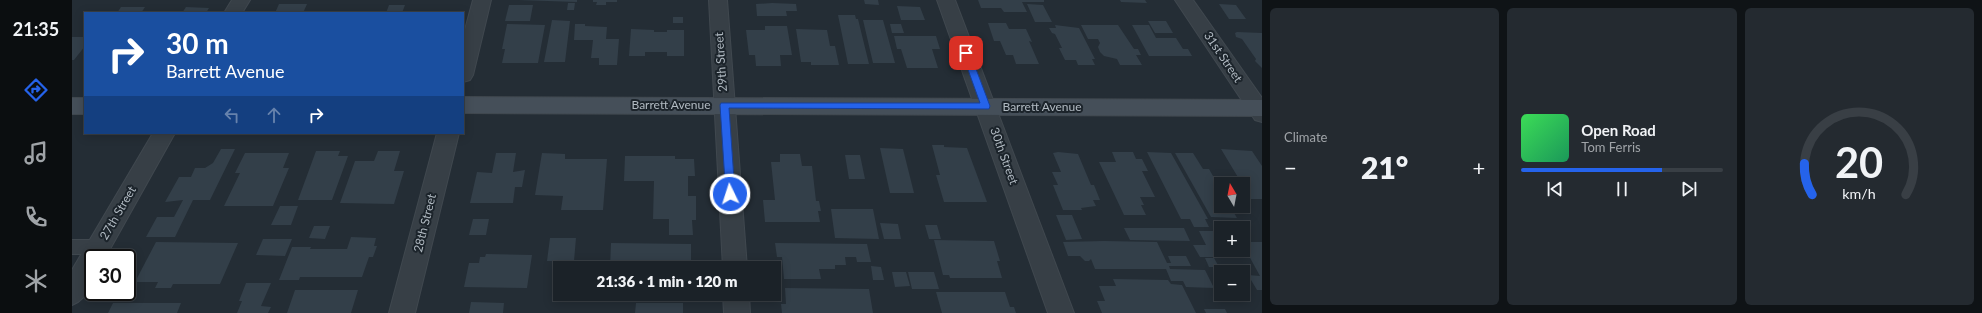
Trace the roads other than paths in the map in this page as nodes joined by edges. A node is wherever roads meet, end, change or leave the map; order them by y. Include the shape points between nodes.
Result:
1 (240, 0) edge
2 (482, 0) edge
3 (718, 0) edge
4 (946, 0) edge
5 (1184, 0) edge
6 (234, 12) edge
7 (464, 71) edge
8 (464, 105) edge
9 (724, 105) junction
10 (72, 106) edge
11 (84, 106) edge
12 (986, 106) junction
13 (1261, 110) edge
14 (163, 134) edge
15 (448, 134) edge
16 (72, 247) edge
17 (98, 247) junction
18 (735, 261) edge
19 (72, 293) edge
20 (736, 301) edge
21 (402, 313) edge
22 (737, 313) edge
23 (1062, 313) edge

1 - 6 street
2 - 7 street
3 - 9 street, 29th Street
4 - 12 street, 30th Street
5 - 13 street, 31st Street
8 - 9 main road, Barrett Avenue
9 - 12 main road, Barrett Avenue
9 - 18 street, 29th Street
10 - 11 main road
12 - 13 main road, Barrett Avenue
12 - 23 street, 30th Street
14 - 17 street, 27th Street
15 - 21 street, 28th Street
16 - 17 lane
17 - 19 street, 27th Street
20 - 22 street

